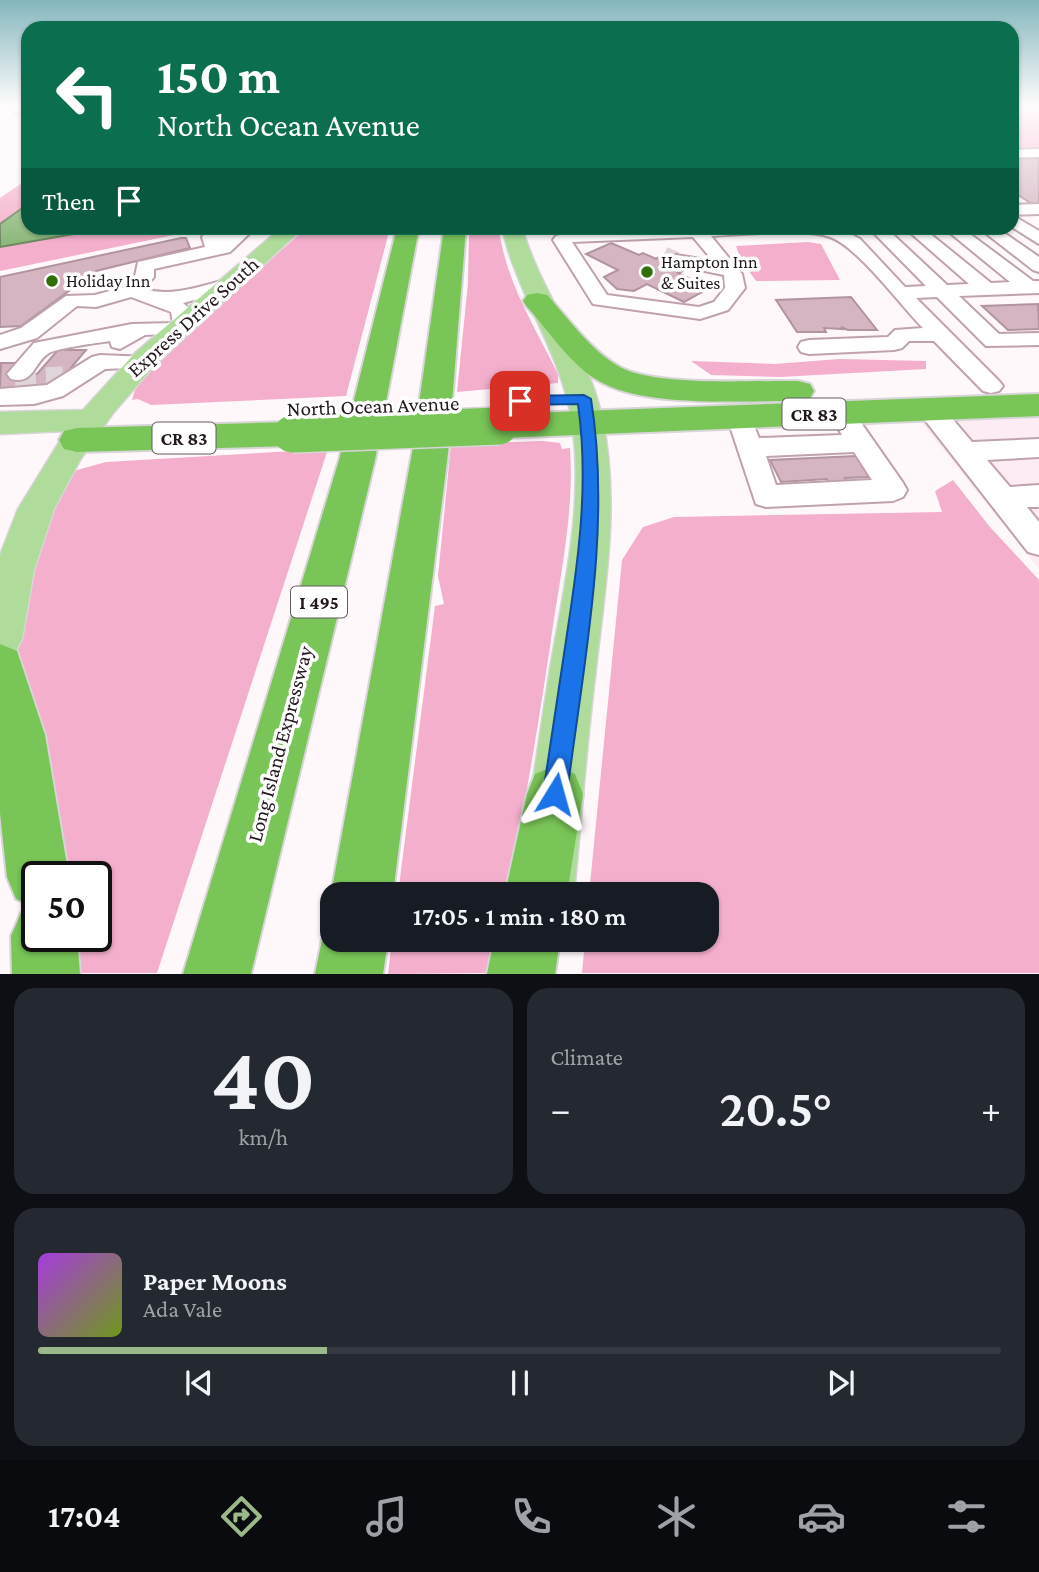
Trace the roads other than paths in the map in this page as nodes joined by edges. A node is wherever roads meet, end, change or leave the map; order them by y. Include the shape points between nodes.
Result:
1 (1039, 153) edge
2 (1019, 154) edge
3 (1019, 225) edge
4 (285, 235) edge
5 (406, 235) edge
6 (454, 235) edge
7 (514, 235) edge
8 (599, 235) edge
9 (646, 235) edge
10 (699, 235) edge
11 (839, 235) edge
12 (884, 235) edge
13 (922, 235) edge
14 (961, 235) edge
15 (996, 235) edge
16 (1039, 239) edge
17 (214, 250) dead end
18 (178, 258) junction
19 (1039, 267) edge
20 (729, 270) junction
21 (225, 286) junction
22 (986, 289) junction
23 (131, 290) junction
24 (940, 290) junction
25 (1036, 292) edge
26 (164, 293) junction
27 (900, 293) junction
28 (537, 301) junction
29 (45, 321) junction
30 (179, 325) junction
31 (132, 330) junction
32 (941, 334) junction
33 (1039, 339) edge
34 (1012, 340) junction
35 (0, 342) edge
36 (808, 347) dead end
37 (100, 362) junction
38 (140, 362) junction
39 (35, 377) edge
40 (1039, 384) edge
41 (991, 386) junction
42 (833, 402) junction
43 (1039, 405) edge
44 (930, 409) junction
45 (586, 411) junction
46 (0, 423) edge
47 (84, 430) junction
48 (744, 432) junction
49 (0, 442) edge
50 (861, 443) junction
51 (1039, 449) edge
52 (965, 452) junction
53 (1039, 496) edge
54 (1002, 498) junction
55 (1039, 542) edge
56 (0, 639) edge
57 (0, 668) edge
58 (555, 794) junction
59 (36, 861) edge
60 (364, 882) edge
61 (538, 882) edge
62 (547, 882) edge
63 (45, 952) edge
64 (353, 952) edge
65 (525, 952) edge
66 (541, 952) edge
67 (46, 974) edge
68 (217, 974) edge
69 (349, 974) edge
70 (521, 974) edge
71 (539, 974) edge

1 - 2 lane
3 - 16 lane
4 - 21 main road, Express Drive South
5 - 68 highway, Long Island Expressway / I 495 via 356,460
6 - 60 highway via 430,453
7 - 28 main road
8 - 20 lane via 562,240 600,300 699,313 721,306 735,288
9 - 20 lane via 652,246 670,258
10 - 20 lane
11 - 27 lane via 854,243
12 - 24 lane
13 - 22 lane
14 - 25 lane
15 - 19 lane
17 - 18 lane
18 - 23 lane via 144,266 145,277
18 - 26 lane via 180,274
21 - 26 lane via 182,297
21 - 30 main road, Express Drive South
22 - 24 lane
22 - 25 lane
23 - 26 lane
23 - 29 lane via 96,301 73,300
24 - 27 lane
24 - 34 lane via 994,341
25 - 34 lane via 974,302
26 - 29 lane via 104,318
26 - 30 lane via 177,306
27 - 32 lane
28 - 42 highway via 588,358 625,382
28 - 45 main road via 580,384
29 - 35 lane via 21,337
30 - 31 lane
30 - 38 main road, Express Drive South
31 - 37 lane
31 - 39 lane via 42,348
32 - 36 lane via 903,335 894,343
32 - 41 lane
33 - 34 lane
37 - 38 lane
37 - 39 lane
38 - 47 main road, Express Drive South
40 - 41 highway, North Ocean Avenue / CR 83
41 - 42 highway, North Ocean Avenue / CR 83
42 - 44 highway, North Ocean Avenue / CR 83
42 - 45 highway, North Ocean Avenue / CR 83
42 - 48 highway, North Ocean Avenue / CR 83
42 - 50 lane
43 - 44 highway, North Ocean Avenue / CR 83
44 - 52 lane
45 - 47 highway, North Ocean Avenue / CR 83, bridge
45 - 48 highway, North Ocean Avenue / CR 83
45 - 58 main road via 592,516
46 - 47 main road, North Ocean Avenue / CR 83
47 - 49 main road, North Ocean Avenue / CR 83
47 - 56 main road, Express Drive South via 47,483 25,533
48 - 50 lane
48 - 50 lane via 766,496 893,489
51 - 52 lane
52 - 54 lane
53 - 54 lane
54 - 55 lane
57 - 59 highway via 18,735
58 - 61 highway
58 - 62 main road
63 - 67 highway
64 - 69 highway
65 - 70 highway
66 - 71 main road

